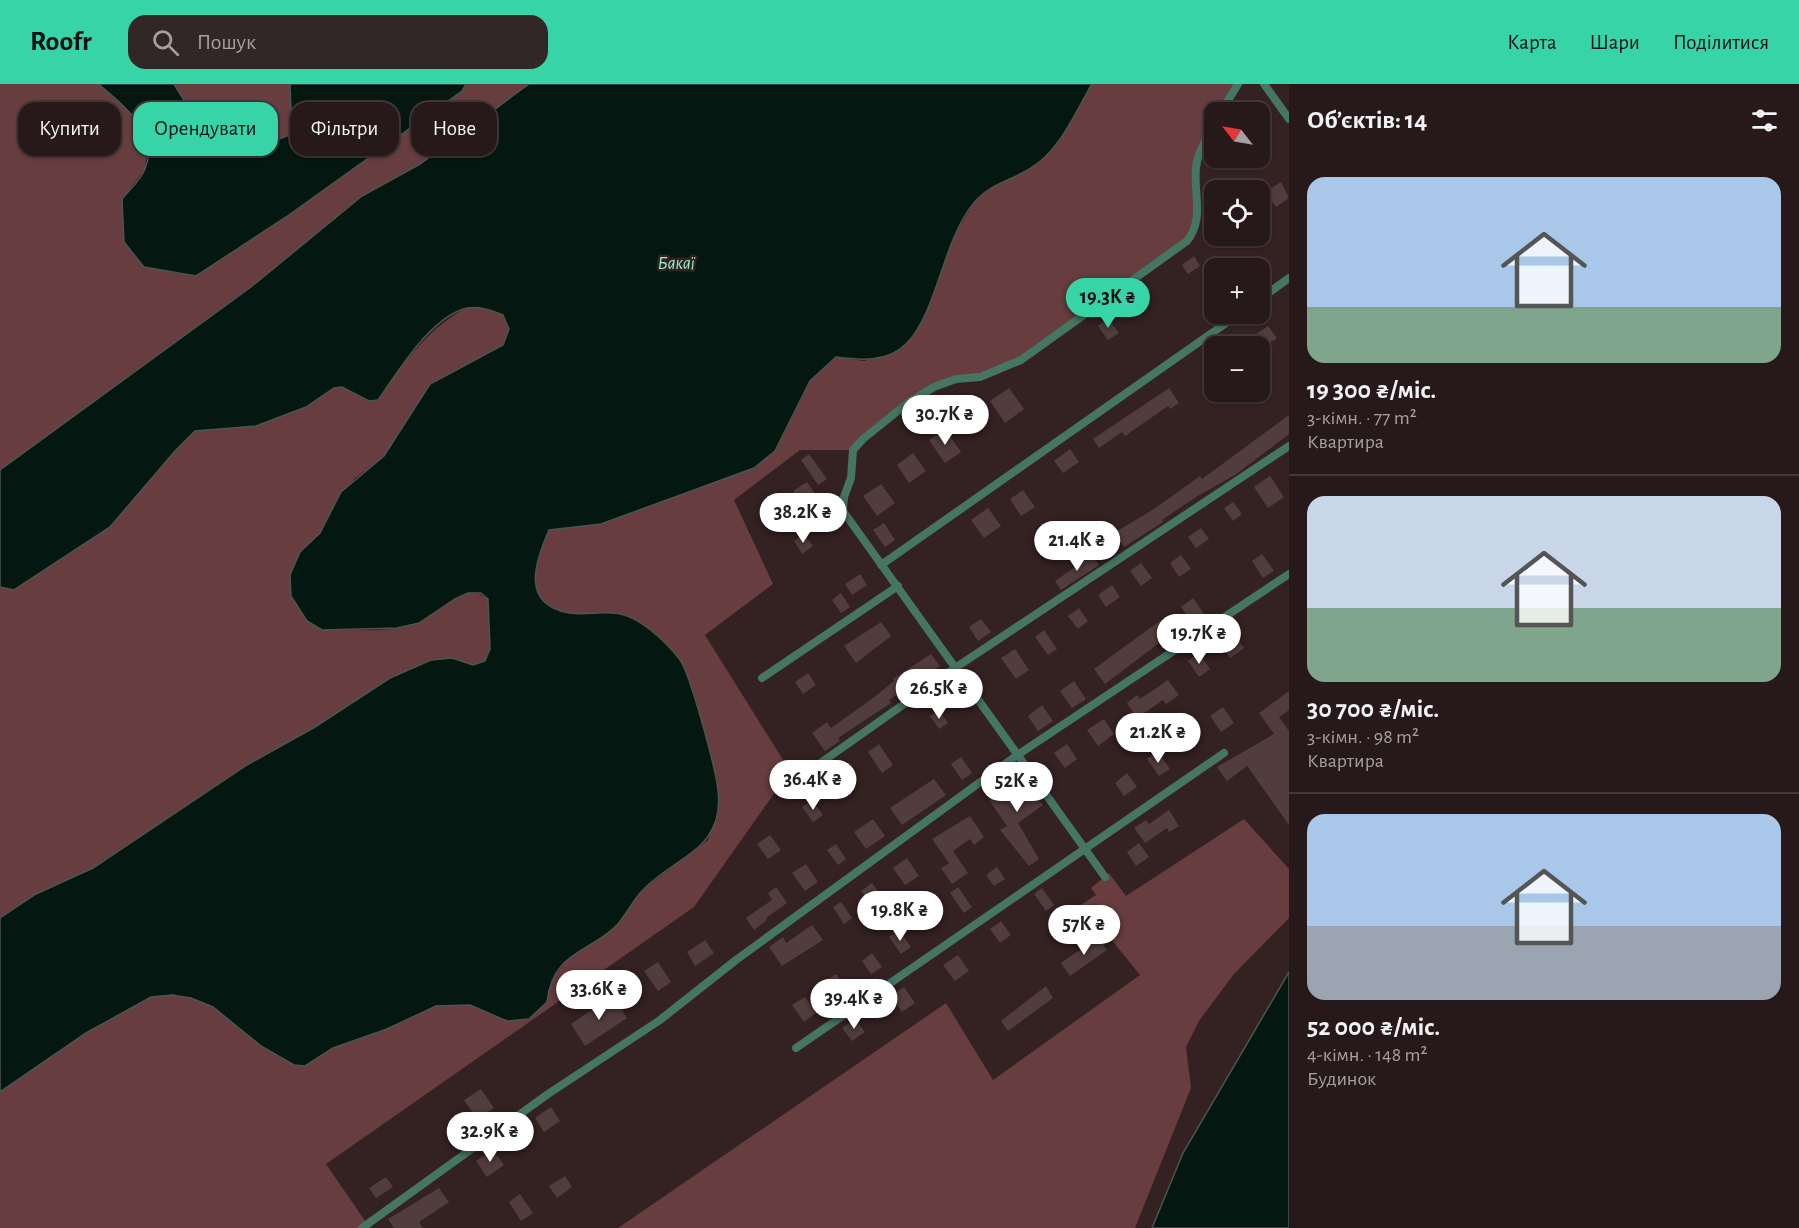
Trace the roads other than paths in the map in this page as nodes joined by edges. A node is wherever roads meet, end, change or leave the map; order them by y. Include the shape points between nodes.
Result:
1 (1238, 84) edge
2 (1264, 84) edge
3 (1227, 102) edge
4 (1289, 119) edge
5 (1204, 147) edge
6 (1289, 278) edge
7 (1270, 292) edge
8 (1225, 324) edge
9 (1289, 446) edge
10 (881, 565) junction
11 (1289, 574) edge
12 (898, 586) junction
13 (955, 668) junction
14 (762, 678) dead end
15 (1224, 753) dead end
16 (1016, 756) junction
17 (805, 774) dead end
18 (1084, 848) junction
19 (1105, 877) dead end
20 (796, 1048) dead end
21 (362, 1228) edge

1 - 3 lane
2 - 4 lane
5 - 10 lane via 1196,164 1197,224 1179,249 1021,360 980,377 956,379 934,387 909,402 853,450 843,511
6 - 7 lane
8 - 10 lane
9 - 13 lane
10 - 12 lane
11 - 16 lane
12 - 13 lane
12 - 14 lane
13 - 16 lane
13 - 17 lane
15 - 18 lane
16 - 18 lane
16 - 21 lane via 660,1020 548,1094
18 - 19 lane
18 - 20 lane

